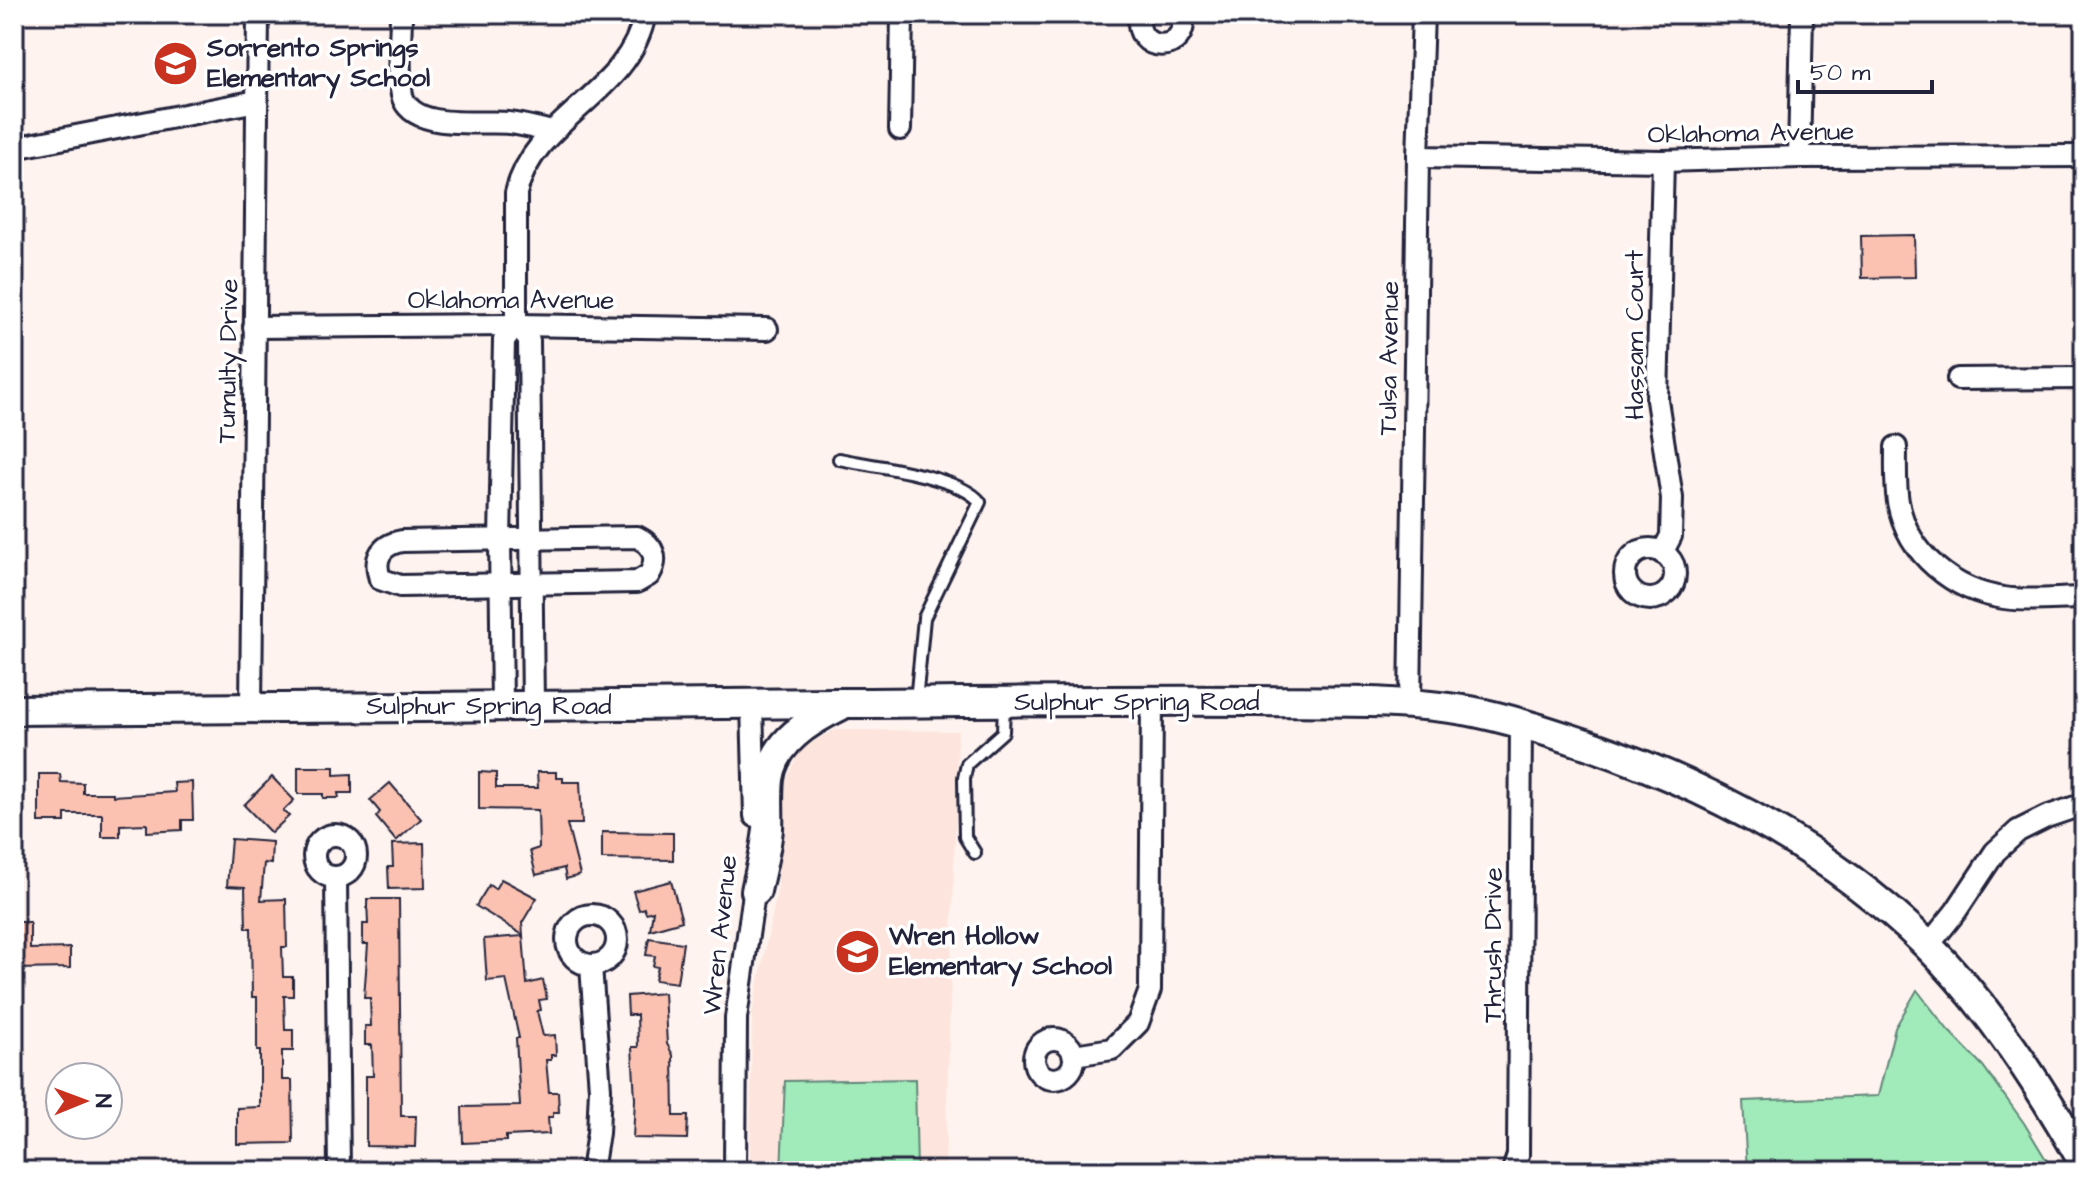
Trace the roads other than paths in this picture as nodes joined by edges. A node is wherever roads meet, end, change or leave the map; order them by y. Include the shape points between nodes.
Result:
1 (258, 14) edge
2 (401, 14) edge
3 (645, 14) edge
4 (902, 14) edge
5 (1140, 14) edge
6 (1182, 14) edge
7 (1423, 14) edge
8 (1802, 14) edge
9 (257, 101) junction
10 (900, 129) dead end
11 (552, 132) junction
12 (14, 148) edge
13 (2084, 156) edge
14 (1418, 157) junction
15 (1799, 157) junction
16 (1663, 161) junction
17 (516, 325) junction
18 (254, 327) junction
19 (767, 329) dead end
20 (2084, 378) edge
21 (1958, 379) dead end
22 (1896, 447) dead end
23 (839, 459) dead end
24 (532, 538) junction
25 (500, 540) junction
26 (1662, 553) dead end
27 (501, 585) junction
28 (532, 585) junction
29 (2084, 598) edge
30 (1152, 700) junction
31 (1004, 702) junction
32 (847, 703) junction
33 (916, 703) junction
34 (752, 704) junction
35 (1410, 704) junction
36 (502, 706) junction
37 (533, 706) junction
38 (251, 708) junction
39 (14, 710) edge
40 (1521, 722) junction
41 (2084, 804) edge
42 (975, 853) dead end
43 (336, 878) dead end
44 (756, 891) junction
45 (1928, 946) junction
46 (591, 966) dead end
47 (1074, 1055) dead end
48 (2084, 1163) edge
49 (1515, 1170) edge
50 (339, 1171) edge
51 (592, 1171) edge
52 (735, 1171) edge

1 - 9 street, Tumulty Drive
2 - 11 street via 403,97 417,114
3 - 11 street via 637,41 608,81
4 - 10 street
5 - 6 street via 1141,32 1159,45 1178,37
7 - 14 street, Tulsa Avenue
8 - 15 street
9 - 12 street
9 - 18 street, Tumulty Drive
11 - 17 street via 531,155 516,193
13 - 15 street, Oklahoma Avenue
14 - 16 street, Oklahoma Avenue
14 - 35 street, Tulsa Avenue
15 - 16 street, Oklahoma Avenue
16 - 26 street, Hassam Court via 1656,386 1672,498 1671,536
17 - 18 street, Oklahoma Avenue
17 - 19 street, Oklahoma Avenue
17 - 24 street via 529,340
17 - 25 street via 504,340
18 - 38 street, Tumulty Drive
20 - 21 street
22 - 29 street via 1897,494 1907,529 1920,551 1947,577 1980,594 2008,599
23 - 33 lane via 944,480 980,502 924,618
24 - 25 street
24 - 28 street
24 - 28 street via 637,537 647,541 655,559 649,575 637,582
25 - 27 street
25 - 27 street via 390,543 380,551 377,566 380,579 392,585
27 - 28 street
27 - 36 street
28 - 37 street
30 - 31 main road, Sulphur Spring Road
30 - 35 main road, Sulphur Spring Road
30 - 47 street via 1150,990 1138,1023 1112,1049
31 - 33 main road, Sulphur Spring Road
31 - 42 lane via 1003,732 967,764 964,778 965,837
32 - 33 main road, Sulphur Spring Road
32 - 34 main road, Sulphur Spring Road
32 - 44 main road via 814,718 775,759
34 - 37 main road, Sulphur Spring Road
34 - 44 street, Wren Avenue
35 - 40 main road, Sulphur Spring Road
36 - 37 main road, Sulphur Spring Road
36 - 38 main road, Sulphur Spring Road
38 - 39 main road, Sulphur Spring Road
40 - 45 main road, Sulphur Spring Road via 1639,762 1742,811 1843,874
40 - 49 street, Thrush Drive
41 - 45 street via 2046,817 2006,841
43 - 50 street
44 - 52 street, Wren Avenue via 736,1018
45 - 48 main road, Sulphur Spring Road via 2017,1055
46 - 51 street via 600,1089

